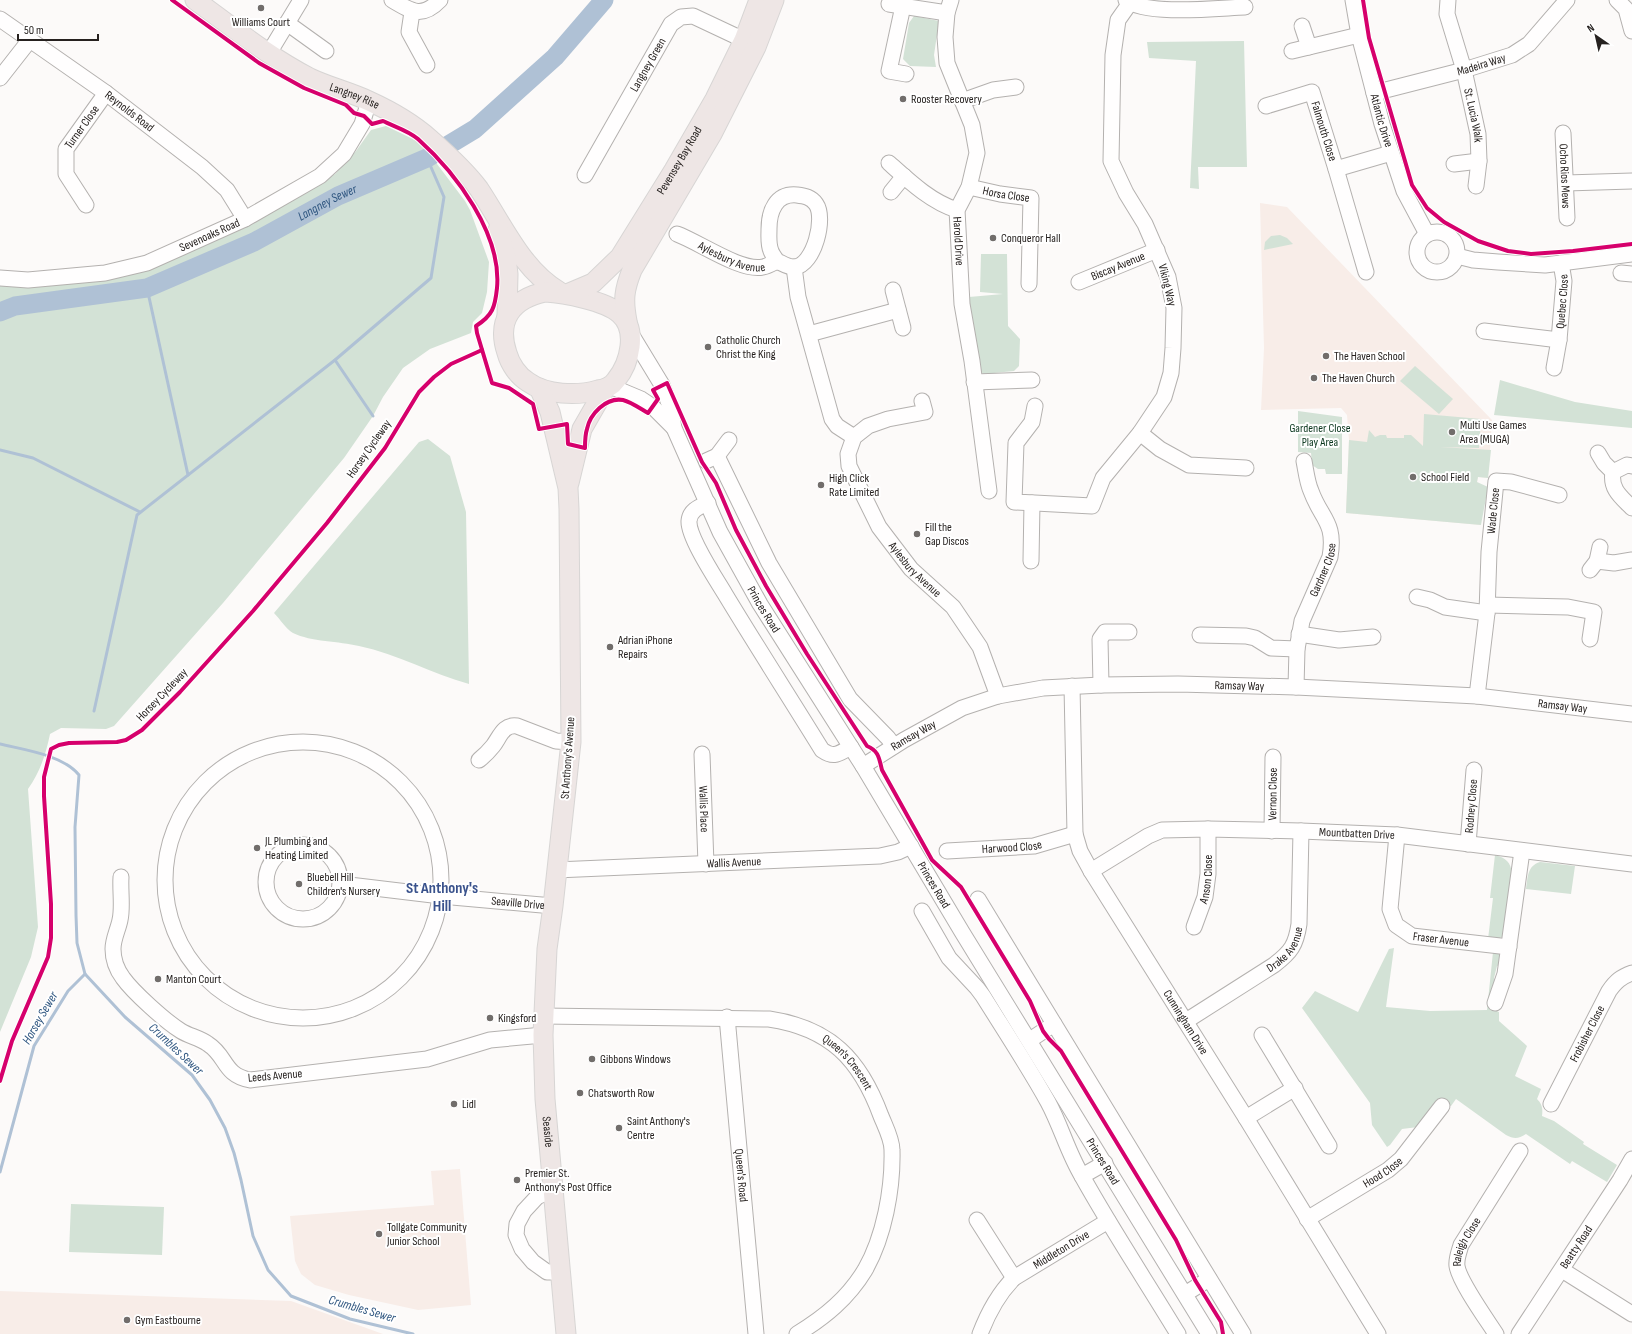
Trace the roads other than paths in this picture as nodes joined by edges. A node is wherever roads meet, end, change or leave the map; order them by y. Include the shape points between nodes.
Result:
1 (195, 0) edge
2 (301, 0) edge
3 (392, 0) edge
4 (440, 0) edge
5 (759, 0) edge
6 (774, 0) edge
7 (1353, 0) edge
8 (1448, 0) edge
9 (1567, 0) edge
10 (1617, 0) edge
11 (1128, 2) edge
12 (949, 6) edge
13 (1246, 7) dead end
14 (412, 12) junction
15 (0, 19) edge
16 (287, 23) junction
17 (1302, 26) dead end
18 (1632, 32) edge
19 (1359, 35) junction
20 (744, 40) junction
21 (30, 41) junction
22 (1309, 47) junction
23 (326, 51) dead end
24 (1292, 51) dead end
25 (269, 54) junction
26 (427, 65) dead end
27 (1464, 70) junction
28 (906, 74) dead end
29 (0, 78) edge
30 (1016, 87) dead end
31 (106, 93) junction
32 (1374, 93) junction
33 (369, 101) junction
34 (962, 101) junction
35 (1266, 106) dead end
36 (1563, 133) dead end
37 (1391, 153) junction
38 (1479, 161) junction
39 (889, 163) dead end
40 (1454, 164) dead end
41 (1336, 169) junction
42 (585, 174) dead end
43 (904, 176) junction
44 (1632, 181) edge
45 (1566, 183) junction
46 (1476, 186) dead end
47 (970, 187) junction
48 (891, 192) dead end
49 (86, 205) dead end
50 (957, 210) junction
51 (494, 214) junction
52 (1568, 218) dead end
53 (245, 219) junction
54 (687, 232) dead end
55 (1428, 234) junction
56 (1157, 250) junction
57 (1632, 254) edge
58 (1457, 256) junction
59 (778, 261) junction
60 (1560, 263) junction
61 (794, 267) junction
62 (1366, 272) dead end
63 (0, 278) edge
64 (1079, 282) dead end
65 (1029, 284) dead end
66 (893, 290) dead end
67 (563, 293) junction
68 (898, 310) junction
69 (507, 316) junction
70 (629, 328) junction
71 (903, 328) dead end
72 (1484, 331) dead end
73 (809, 334) junction
74 (1559, 340) junction
75 (1554, 368) dead end
76 (1032, 380) dead end
77 (974, 382) junction
78 (608, 387) junction
79 (539, 388) junction
80 (922, 400) dead end
81 (1035, 406) dead end
82 (674, 428) junction
83 (1140, 433) junction
84 (854, 437) junction
85 (729, 440) dead end
86 (1598, 453) dead end
87 (1304, 461) dead end
88 (1632, 466) edge
89 (1246, 468) dead end
90 (1614, 472) junction
91 (568, 488) junction
92 (989, 491) dead end
93 (1559, 495) dead end
94 (708, 503) junction
95 (1032, 503) junction
96 (1632, 508) edge
97 (1595, 559) dead end
98 (1632, 560) edge
99 (1030, 562) dead end
100 (1416, 597) dead end
101 (1488, 609) junction
102 (1129, 632) dead end
103 (1200, 635) dead end
104 (1373, 637) dead end
105 (1590, 638) dead end
106 (1298, 642) junction
107 (1101, 685) junction
108 (1072, 686) junction
109 (1296, 687) junction
110 (998, 696) junction
111 (1477, 696) junction
112 (1632, 714) edge
113 (571, 742) junction
114 (894, 746) junction
115 (851, 747) junction
116 (702, 754) dead end
117 (1273, 757) dead end
118 (479, 760) dead end
119 (863, 766) junction
120 (1474, 770) dead end
121 (1208, 829) junction
122 (1272, 830) junction
123 (1301, 831) junction
124 (1075, 834) junction
125 (1397, 835) junction
126 (1468, 844) junction
127 (911, 846) junction
128 (947, 851) dead end
129 (1522, 851) junction
130 (706, 864) junction
131 (1632, 864) edge
132 (556, 870) junction
133 (1091, 871) junction
134 (120, 877) dead end
135 (340, 884) junction
136 (441, 896) junction
137 (978, 900) dead end
138 (553, 906) junction
139 (922, 911) dead end
140 (1194, 927) dead end
141 (962, 932) junction
142 (941, 945) junction
143 (1510, 947) junction
144 (1632, 973) edge
145 (1495, 1002) dead end
146 (727, 1017) junction
147 (1186, 1021) junction
148 (1054, 1024) junction
149 (543, 1026) junction
150 (1262, 1035) dead end
151 (1030, 1040) junction
152 (1295, 1088) junction
153 (1551, 1104) dead end
154 (1442, 1106) dead end
155 (1246, 1118) junction
156 (1329, 1146) dead end
157 (1520, 1151) dead end
158 (1632, 1159) edge
159 (1105, 1162) junction
160 (1082, 1176) junction
161 (553, 1192) junction
162 (1307, 1219) junction
163 (976, 1220) dead end
164 (1108, 1222) junction
165 (1562, 1270) junction
166 (560, 1272) junction
167 (1014, 1278) junction
168 (1209, 1279) junction
169 (1185, 1294) junction
170 (1632, 1314) edge
171 (566, 1334) edge
172 (756, 1334) edge
173 (797, 1334) edge
174 (980, 1334) edge
175 (1178, 1334) edge
176 (1209, 1334) edge
177 (1243, 1334) edge
178 (1378, 1334) edge
179 (1496, 1334) edge
180 (1519, 1334) edge

1 - 25 main road, Langney Rise
2 - 16 street
3 - 14 street
4 - 14 street via 426,12
5 - 20 main road, Pevensey Bay Road
6 - 70 main road, Pevensey Bay Road via 756,47 712,134 632,270 624,304
7 - 19 street, Atlantic Drive
8 - 27 street, St. Lucia Walk via 1448,14
9 - 27 street, Madeira Way via 1529,44 1512,55
10 - 18 street via 1626,9
11 - 13 street via 1148,9
11 - 56 street, Viking Way via 1118,20 1114,55 1112,161
12 - 28 street via 896,5 889,71
12 - 34 street, Harold Drive via 944,37 947,63
14 - 26 street via 409,32
15 - 21 street, Reynolds Road
16 - 23 street
16 - 25 street
17 - 22 street
19 - 22 street
19 - 32 street, Atlantic Drive
20 - 42 street, Langney Green via 693,16 680,17 671,24
20 - 67 main road, Pevensey Bay Road via 715,99 620,257 593,283
21 - 29 street
21 - 31 street, Reynolds Road
22 - 24 street
25 - 33 main road, Langney Rise via 310,78
27 - 32 street, Madeira Way
27 - 38 street, St. Lucia Walk via 1478,134
30 - 34 street via 993,90
31 - 49 street, Turner Close via 66,149 66,174
31 - 53 street, Reynolds Road via 202,167 227,190
32 - 37 street, Atlantic Drive
33 - 51 main road, Langney Rise via 401,117 446,153 478,188
33 - 53 street, Sevenoaks Road via 362,124 344,154 320,176
34 - 47 street, Harold Drive via 972,125 977,153
35 - 41 street, Falmouth Close via 1312,92
36 - 45 street, Ocho Rios Mews
37 - 41 street, Falmouth Close
37 - 55 street, Atlantic Drive via 1404,191
38 - 40 street, St. Lucia Walk
38 - 46 street, St. Lucia Walk
39 - 43 street
41 - 62 street, Falmouth Close
43 - 48 street
43 - 50 street via 935,201
44 - 45 street
45 - 52 street, Ocho Rios Mews
47 - 50 street, Harold Drive
47 - 65 street, Horsa Close via 1031,198
50 - 77 street, Harold Drive via 962,304
51 - 67 main road, Langney Rise via 536,275
51 - 69 main road, Langney Rise via 507,266
53 - 63 street, Sevenoaks Road via 147,263 105,273 28,280
54 - 59 street, Aylesbury Avenue via 723,256 752,267 763,267
55 - 58 street via 1440,232 1452,238
55 - 58 street via 1417,250 1421,263 1426,268 1432,271 1444,270 1450,267
56 - 64 street, Biscay Avenue
56 - 83 street, Viking Way via 1168,276 1174,308 1173,348 1164,397
57 - 60 street
58 - 60 street via 1498,262 1545,265
59 - 61 street, Aylesbury Avenue
59 - 61 street, Aylesbury Avenue via 771,251 768,238 769,217 774,206 780,198 793,194 810,198 816,204 820,223 812,252 803,264
60 - 74 street, Quebec Close via 1564,281
61 - 73 street via 798,297
66 - 68 street
67 - 69 main road via 532,294 515,306
67 - 70 main road via 610,307 619,313
68 - 71 street
68 - 73 street
69 - 79 main road via 503,325 508,359 517,373
70 - 78 main road via 628,353 623,369 616,381
70 - 82 street, Princes Road via 662,385 670,406
72 - 74 street, Quebec Close
73 - 84 street via 832,419 836,426
74 - 75 street, Quebec Close
76 - 77 street
77 - 92 street, Harold Drive
78 - 79 main road via 586,394
78 - 82 street, Princes Road via 641,399
78 - 91 main road, St Anthony's Avenue via 582,430
79 - 91 main road, St Anthony's Avenue via 550,412
80 - 84 street via 925,412 888,419 868,426
81 - 95 street, Viking Way via 1032,422 1016,443 1014,502
82 - 94 street, Princes Road
83 - 89 street via 1160,449 1189,465
83 - 95 street, Viking Way via 1103,478 1092,506
84 - 110 street, Aylesbury Avenue via 848,454 849,466 879,527 911,569 952,607 980,647
85 - 114 street via 712,459 746,517 772,583 850,699
86 - 90 street
87 - 106 street, Gardner Close via 1310,489 1330,530 1331,548 1330,557 1302,621
88 - 90 street
90 - 96 street via 1612,481 1615,488
91 - 113 main road, St Anthony's Avenue
93 - 101 street, Wade Close via 1511,482 1496,481 1489,552
94 - 115 street, Princes Road via 720,532 760,604
94 - 115 street via 690,515 689,523 701,554 757,635 822,750 829,755 835,755
95 - 99 street
97 - 98 street via 1614,563
100 - 101 street via 1458,610
101 - 105 street via 1594,606
101 - 111 street, Wade Close
102 - 107 street via 1105,632 1101,636
103 - 106 street via 1246,636 1255,638 1271,648
104 - 106 street
106 - 109 street, Gardner Close
107 - 108 street, Ramsay Way
107 - 109 street, Ramsay Way
108 - 110 street, Ramsay Way
108 - 124 street, Cunningham Drive
109 - 111 street, Ramsay Way
110 - 114 street, Ramsay Way via 962,708
111 - 112 street, Ramsay Way
113 - 118 street via 556,741 517,726 510,726 502,731 493,747
113 - 132 main road, St Anthony's Avenue
114 - 119 street, Ramsay Way
115 - 119 street, Princes Road
116 - 130 street, Wallis Place
117 - 122 street, Vernon Close
119 - 127 street, Princes Road
120 - 126 street, Rodney Close
121 - 122 street, Mountbatten Drive
121 - 133 street, Mountbatten Drive via 1162,830
121 - 140 street, Anson Close via 1205,897
122 - 123 street, Mountbatten Drive
123 - 125 street, Mountbatten Drive
123 - 147 street, Drake Avenue via 1299,924 1293,948 1274,966
124 - 128 street, Harwood Close via 1034,846
124 - 133 street, Cunningham Drive via 1080,851
125 - 126 street, Mountbatten Drive
125 - 143 street, Fraser Avenue via 1390,909 1396,925 1412,936
126 - 129 street, Mountbatten Drive
127 - 130 street, Wallis Avenue via 880,856
127 - 141 street, Princes Road
129 - 131 street, Mountbatten Drive
129 - 143 street
130 - 132 street, Wallis Avenue
132 - 138 main road, St Anthony's Avenue
133 - 147 street, Cunningham Drive
134 - 149 street, Leeds Avenue via 120,918 113,950 116,965 123,978 145,1002 181,1031 212,1047 230,1072 242,1079 427,1059
135 - 135 street via 339,894 332,907 320,915 305,919 291,917 278,910 270,898 266,883 268,872 276,857 285,850 301,845 318,848 332,858 339,873
135 - 136 street, Seaville Drive
136 - 136 street via 436,921 426,946 393,984 368,1000 351,1007 314,1015 286,1014 240,1002 218,989 191,963 178,941 169,917 165,892 165,866 170,841 180,818 202,787 221,770 244,756 268,747 318,743 344,748 367,758 407,789 422,810 433,833 440,858
136 - 138 street, Seaville Drive
137 - 148 street
138 - 149 main road, St Anthony's Avenue via 547,949
139 - 142 street, Princes Road
141 - 142 street
141 - 151 street, Princes Road
142 - 160 street, Princes Road via 952,962 983,996 1044,1096
143 - 145 street via 1505,974
144 - 153 street, Frobisher Close via 1615,982 1609,991
146 - 149 street, Queen's Crescent
146 - 172 street, Queen's Road
146 - 173 street, Queen's Crescent via 790,1022 809,1028 837,1046 859,1071 870,1089 892,1149 890,1188 883,1227 876,1248 864,1270 834,1309
147 - 155 street, Cunningham Drive
148 - 151 street
148 - 168 street
149 - 161 main road, Seaside via 545,1100
150 - 152 street
151 - 159 street, Princes Road
152 - 155 street
152 - 156 street
154 - 162 street, Hood Close via 1401,1159 1388,1170
155 - 162 street, Cunningham Drive
157 - 179 street, Raleigh Close via 1461,1245 1458,1256 1457,1267 1461,1278
158 - 165 street, Beatty Road
159 - 160 street
159 - 169 street, Princes Road
160 - 164 street, Princes Road
161 - 166 main road, Seaside
161 - 166 street via 537,1197 524,1211 517,1224 516,1234 522,1249 533,1262 547,1272
162 - 178 street, Cunningham Drive
163 - 167 street
164 - 167 street, Middleton Drive
164 - 175 street, Princes Road
165 - 170 street
165 - 180 street, Beatty Road
166 - 171 main road, Seaside
167 - 174 street, Middleton Drive via 1002,1291
168 - 169 street
168 - 177 street
169 - 176 street, Princes Road

